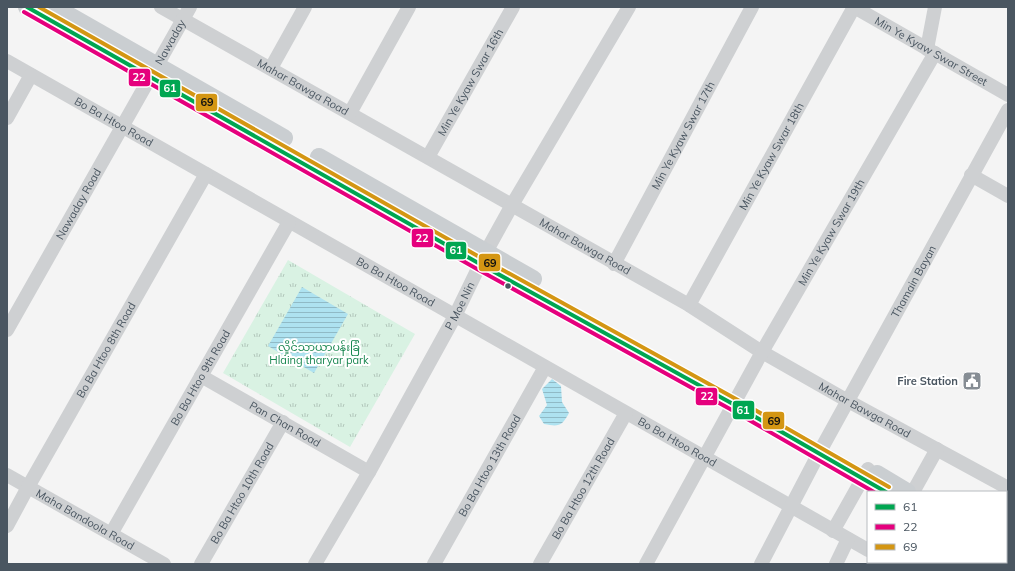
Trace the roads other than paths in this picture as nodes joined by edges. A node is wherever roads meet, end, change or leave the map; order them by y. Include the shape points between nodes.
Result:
1 (28, 7) edge
2 (54, 7) edge
3 (161, 7) edge
4 (190, 7) edge
5 (305, 7) edge
6 (409, 7) edge
7 (514, 7) edge
8 (629, 7) edge
9 (752, 7) edge
10 (854, 7) edge
11 (935, 7) edge
12 (183, 20) junction
13 (931, 51) junction
14 (7, 61) edge
15 (271, 68) junction
16 (154, 71) junction
17 (31, 75) junction
18 (1008, 95) edge
19 (1008, 110) edge
20 (350, 113) junction
21 (7, 118) edge
22 (123, 127) junction
23 (428, 157) junction
24 (206, 174) junction
25 (972, 175) junction
26 (1008, 196) edge
27 (512, 205) junction
28 (289, 222) junction
29 (483, 258) junction
30 (614, 264) junction
31 (690, 305) junction
32 (455, 316) junction
33 (7, 330) edge
34 (762, 352) junction
35 (545, 367) junction
36 (201, 376) junction
37 (848, 401) junction
38 (733, 404) junction
39 (626, 413) junction
40 (283, 422) junction
41 (821, 449) junction
42 (937, 449) junction
43 (705, 458) junction
44 (369, 472) junction
45 (866, 474) junction
46 (7, 475) edge
47 (28, 487) junction
48 (1008, 488) edge
49 (885, 491) edge
50 (905, 491) edge
51 (914, 491) edge
52 (791, 507) junction
53 (7, 526) edge
54 (833, 531) junction
55 (111, 534) junction
56 (848, 539) junction
57 (867, 549) edge
58 (164, 564) edge
59 (201, 564) edge
60 (315, 564) edge
61 (434, 564) edge
62 (540, 564) edge
63 (646, 564) edge
64 (761, 564) edge
65 (836, 564) edge

1 - 16 main road
2 - 16 main road
3 - 12 street, Mahar Bawga Road
4 - 12 street, Nawaday
5 - 15 street
6 - 20 street
7 - 23 street, Min Ye Kyaw Swar 16th
8 - 27 street, P Moe Nin
9 - 30 street, Min Ye Kyaw Swar 17th
10 - 13 street, Min Ye Kyaw Swar Street
10 - 31 street, Min Ye Kyaw Swar 18th
11 - 13 street, Min Ye Kyaw Swar 19th
12 - 15 street, Mahar Bawga Road
12 - 16 street, Nawaday
13 - 18 street, Min Ye Kyaw Swar Street
13 - 34 street, Min Ye Kyaw Swar 19th
14 - 17 street, Bo Ba Htoo Road
15 - 20 street, Mahar Bawga Road
16 - 22 street, Nawaday Road
16 - 29 main road
17 - 21 street
17 - 22 street, Bo Ba Htoo Road
19 - 25 street, Thamain Bayan
20 - 23 street, Mahar Bawga Road
22 - 24 street, Bo Ba Htoo Road
22 - 33 street, Nawaday Road
23 - 27 street, Mahar Bawga Road
24 - 28 street, Bo Ba Htoo Road
24 - 47 street, Bo Ba Htoo 8th Road
25 - 26 street
25 - 37 street, Thamain Bayan
27 - 29 street, P Moe Nin
27 - 30 street, Mahar Bawga Road
28 - 32 street, Bo Ba Htoo Road
28 - 36 street, Bo Ba Htoo 9th Road
29 - 32 street, P Moe Nin
29 - 38 main road
30 - 31 street, Mahar Bawga Road
31 - 34 street, Mahar Bawga Road
32 - 35 street, Bo Ba Htoo Road
32 - 44 street, P Moe Nin
34 - 37 street, Mahar Bawga Road
34 - 38 street, Min Ye Kyaw Swar 19th
35 - 39 street, Bo Ba Htoo Road
35 - 61 street, Bo Ba Htoo 13th Road
36 - 40 street, Pan Chan Road
36 - 55 street, Bo Ba Htoo 9th Road
37 - 41 street, Thamain Bayan
37 - 42 street, Mahar Bawga Road
38 - 41 main road
38 - 43 street
39 - 43 street, Bo Ba Htoo Road
39 - 62 street, Bo Ba Htoo 12th Road
40 - 44 street, Pan Chan Road
40 - 59 street, Bo Ba Htoo 10th Road
41 - 45 main road
41 - 52 street, Thamain Bayan
42 - 48 street, Mahar Bawga Road
42 - 51 street
43 - 52 street, Bo Ba Htoo Road
43 - 63 street
44 - 60 street, P Moe Nin
45 - 49 main road
45 - 50 main road
45 - 54 street
46 - 47 street, Maha Bandoola Road
47 - 53 street, Bo Ba Htoo 8th Road
47 - 55 street, Maha Bandoola Road
52 - 54 street, Bo Ba Htoo Road
52 - 64 street, Thamain Bayan
54 - 56 street, Bo Ba Htoo Road
55 - 58 street, Maha Bandoola Road
56 - 57 street, Bo Ba Htoo Road
56 - 65 street

